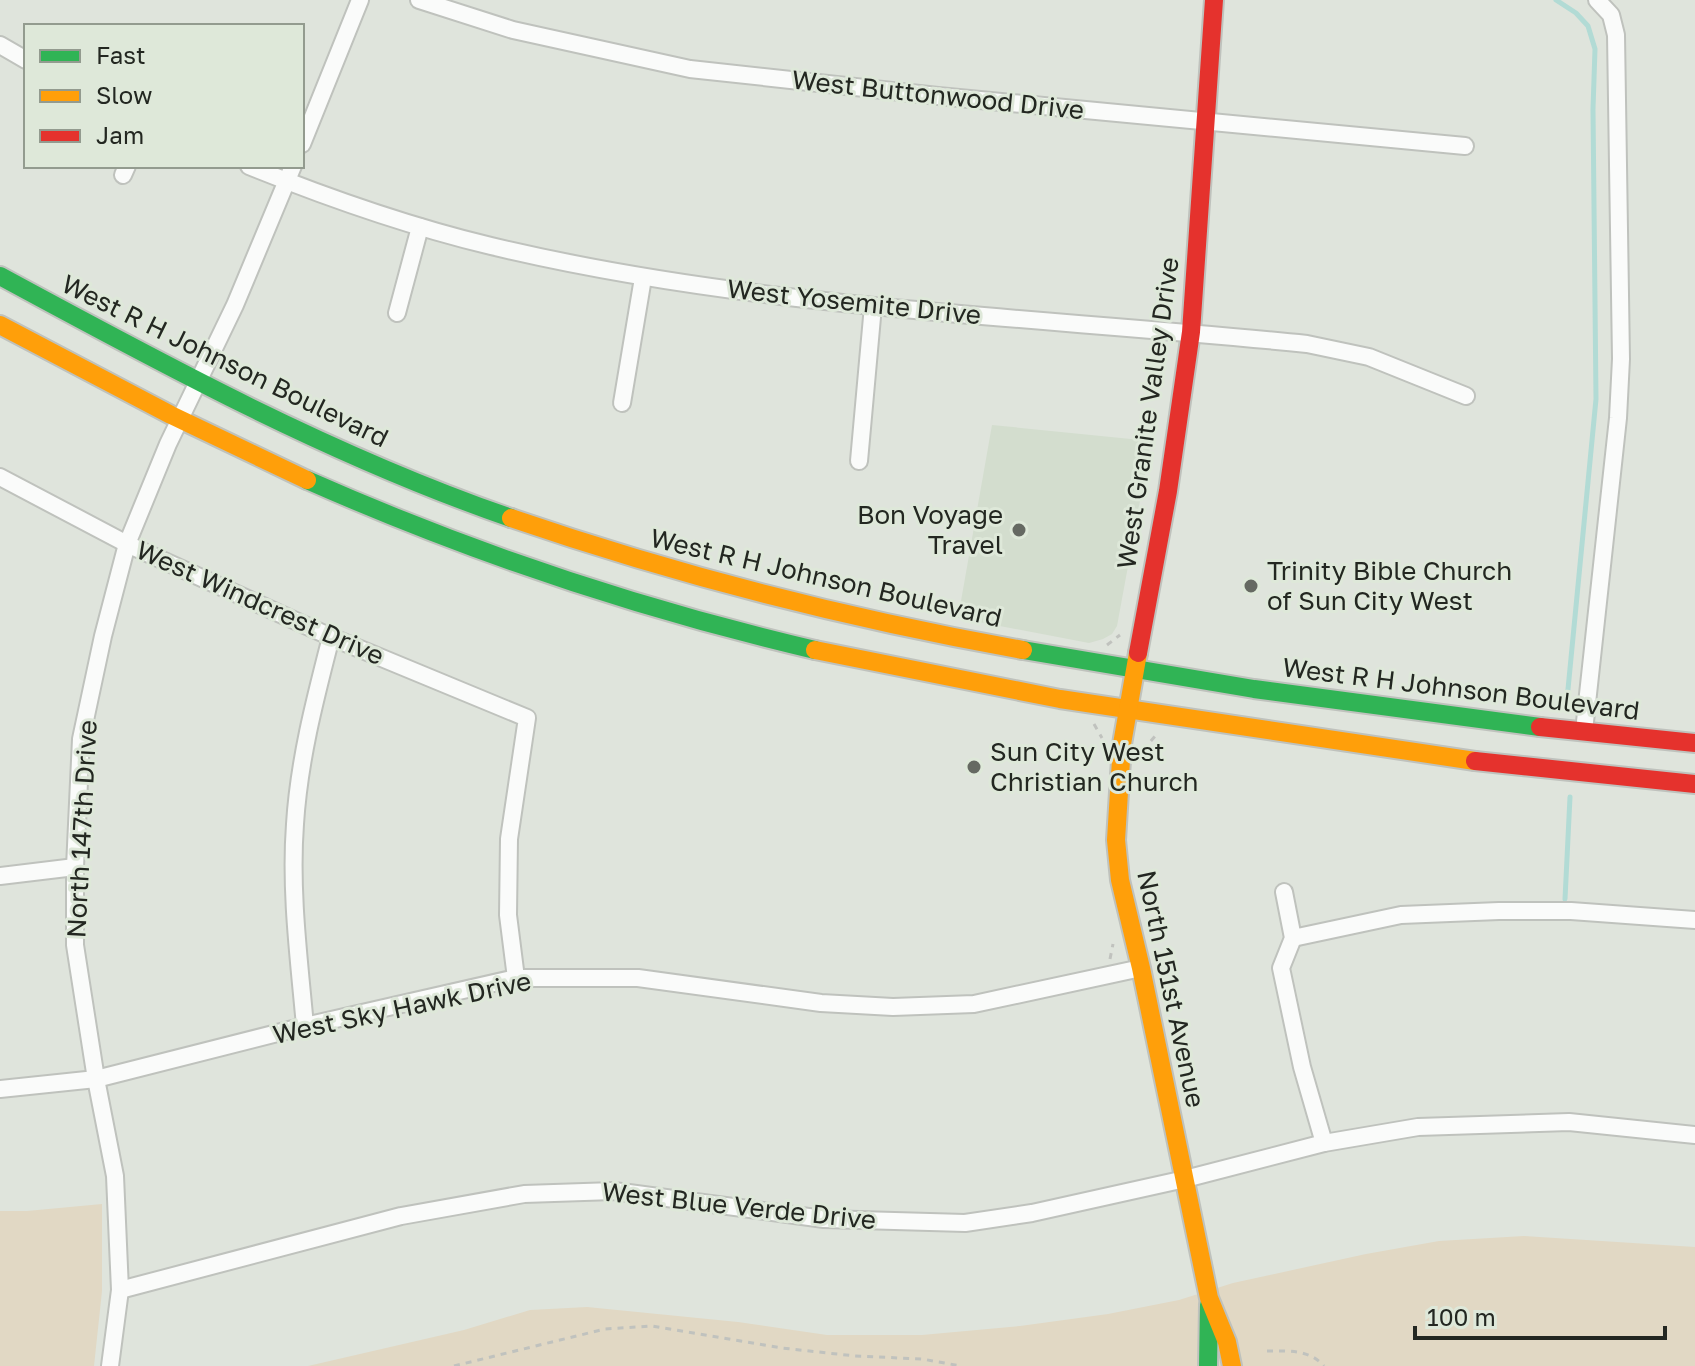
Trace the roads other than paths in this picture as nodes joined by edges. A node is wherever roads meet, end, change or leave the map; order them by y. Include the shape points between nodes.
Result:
1 (360, 0) edge
2 (419, 0) edge
3 (1597, 0) edge
4 (1214, 4) edge
5 (0, 45) edge
6 (24, 59) edge
7 (1207, 120) junction
8 (304, 139) edge
9 (1465, 146) dead end
10 (259, 168) edge
11 (290, 174) edge
12 (420, 227) junction
13 (0, 276) edge
14 (643, 278) junction
15 (873, 306) junction
16 (397, 313) dead end
17 (0, 325) edge
18 (1191, 332) junction
19 (197, 382) junction
20 (1466, 396) dead end
21 (622, 403) dead end
22 (180, 420) junction
23 (859, 461) dead end
24 (0, 477) edge
25 (127, 544) junction
26 (331, 637) junction
27 (1134, 679) junction
28 (1128, 711) junction
29 (1695, 743) edge
30 (1582, 752) junction
31 (1695, 784) edge
32 (75, 867) junction
33 (0, 876) edge
34 (1284, 892) dead end
35 (1695, 920) edge
36 (1293, 938) junction
37 (1141, 968) junction
38 (516, 978) junction
39 (305, 1026) junction
40 (96, 1079) junction
41 (0, 1089) edge
42 (1695, 1135) edge
43 (1324, 1143) junction
44 (1185, 1179) junction
45 (120, 1290) junction
46 (1209, 1298) junction
47 (110, 1366) edge
48 (1208, 1366) edge
49 (1232, 1366) edge

1 - 8 street
2 - 7 street, West Buttonwood Drive via 513,30 690,69
3 - 30 street via 1611,15 1616,35 1621,359
4 - 7 main road, West Granite Valley Drive
5 - 6 street
7 - 9 street, West Buttonwood Drive
7 - 18 main road, West Granite Valley Drive
10 - 11 street, West Yosemite Drive
11 - 12 street, West Yosemite Drive via 363,209
11 - 19 street, North 147th Drive
12 - 14 street, West Yosemite Drive
12 - 16 street
13 - 19 main road, West R H Johnson Boulevard
14 - 15 street, West Yosemite Drive
14 - 21 street
15 - 18 street, West Yosemite Drive
15 - 23 street
17 - 22 main road, West R H Johnson Boulevard
18 - 20 street, West Yosemite Drive via 1307,344 1369,357
18 - 27 main road, West Granite Valley Drive
19 - 22 street, North 147th Drive
19 - 27 main road, West R H Johnson Boulevard via 395,474 642,562
22 - 25 street, North 147th Drive
22 - 28 main road, West R H Johnson Boulevard via 404,521 610,594 840,655
24 - 25 street, West Windcrest Drive
25 - 26 street, West Windcrest Drive
25 - 32 street, North 147th Drive via 81,739
26 - 38 street, West Windcrest Drive via 527,718 509,839 508,915
26 - 39 street via 309,720 295,824 296,936
27 - 28 main road, North 151st Avenue
27 - 30 main road, West R H Johnson Boulevard via 1342,703
28 - 30 main road, West R H Johnson Boulevard via 1336,742
28 - 37 main road, North 151st Avenue via 1116,840
29 - 30 main road, West R H Johnson Boulevard
30 - 31 main road, West R H Johnson Boulevard
32 - 33 street
32 - 40 street, North 147th Drive via 75,945
34 - 36 street
35 - 36 street via 1571,911 1401,915
36 - 43 street via 1281,968
37 - 38 street, West Sky Hawk Drive via 974,1004 893,1007 821,1003 638,978
37 - 44 main road, North 151st Avenue
38 - 39 street, West Sky Hawk Drive
39 - 40 street, West Sky Hawk Drive
40 - 41 street, West Sky Hawk Drive
40 - 45 street, North 147th Drive via 115,1176
42 - 43 street, West Blue Verde Drive via 1569,1122 1418,1127
43 - 44 street, West Blue Verde Drive
44 - 45 street, West Blue Verde Drive via 965,1223 824,1219 614,1191 524,1194 401,1216
44 - 46 main road, North 151st Avenue
45 - 47 street, North 147th Drive
46 - 48 main road, North 151st Avenue
46 - 49 main road, North 151st Avenue

